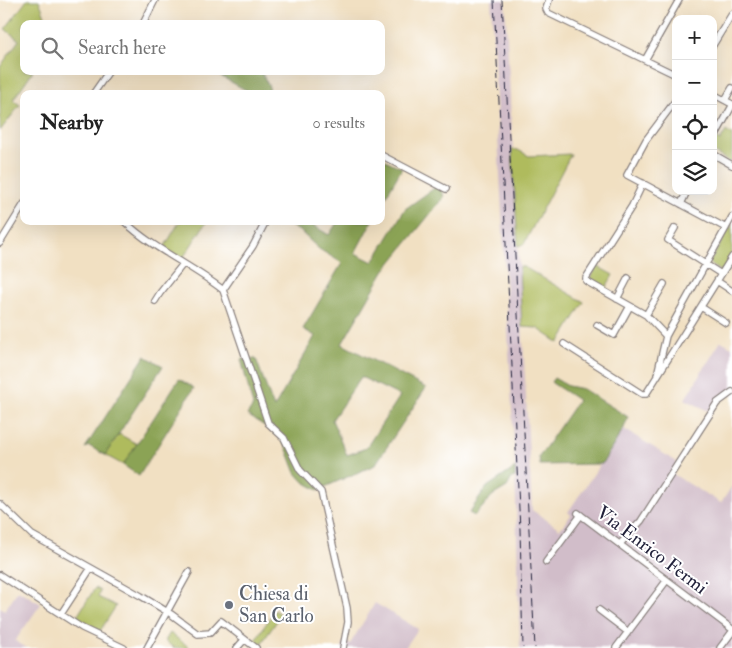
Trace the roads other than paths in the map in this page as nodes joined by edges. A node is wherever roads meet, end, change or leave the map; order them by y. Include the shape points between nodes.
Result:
1 (155, 0) edge
2 (549, 0) edge
3 (679, 0) edge
4 (732, 14) edge
5 (145, 20) edge
6 (717, 38) edge
7 (645, 60) junction
8 (672, 73) edge
9 (106, 75) edge
10 (732, 88) edge
11 (96, 90) edge
12 (717, 96) edge
13 (725, 100) junction
14 (672, 105) edge
15 (732, 105) edge
16 (717, 133) edge
17 (717, 156) edge
18 (385, 158) edge
19 (732, 165) edge
20 (643, 184) junction
21 (446, 190) dead end
22 (685, 195) edge
23 (681, 204) junction
24 (20, 210) edge
25 (732, 217) edge
26 (129, 225) edge
27 (264, 225) edge
28 (675, 228) dead end
29 (726, 228) junction
30 (0, 243) edge
31 (732, 257) edge
32 (183, 264) junction
33 (706, 264) junction
34 (721, 274) junction
35 (628, 278) dead end
36 (717, 281) junction
37 (664, 284) dead end
38 (224, 290) junction
39 (732, 291) edge
40 (617, 298) junction
41 (155, 301) dead end
42 (630, 306) junction
43 (701, 307) junction
44 (646, 315) junction
45 (726, 324) dead end
46 (597, 325) dead end
47 (666, 336) junction
48 (564, 344) dead end
49 (656, 380) junction
50 (732, 392) edge
51 (0, 504) edge
52 (620, 544) junction
53 (546, 562) dead end
54 (91, 568) junction
55 (189, 572) dead end
56 (0, 576) edge
57 (667, 580) junction
58 (599, 610) dead end
59 (167, 612) junction
60 (61, 614) junction
61 (732, 631) edge
62 (628, 632) junction
63 (244, 640) junction
64 (124, 648) edge
65 (147, 648) edge
66 (237, 648) edge
67 (256, 648) edge
68 (343, 648) edge
69 (616, 648) edge
70 (720, 648) edge

1 - 5 street
2 - 7 street via 546,9 552,15
3 - 7 street
4 - 6 street
7 - 8 street
9 - 11 street
10 - 13 street
12 - 13 street
13 - 15 street
14 - 20 street via 646,140 626,175
15 - 16 street
17 - 19 street
18 - 21 street
20 - 23 street
20 - 40 street via 586,278 586,281
22 - 23 street
23 - 29 street
24 - 30 street
25 - 29 street
26 - 32 street
27 - 38 street
28 - 33 street via 668,240
29 - 33 street
31 - 34 street
32 - 38 street
32 - 41 street
33 - 34 street
33 - 47 street
34 - 36 street
35 - 40 street
36 - 39 street
36 - 43 street
37 - 44 street
38 - 68 street via 268,423 284,438 300,470 322,495 347,608
40 - 42 street
42 - 44 street
42 - 46 street via 614,334
43 - 45 street
43 - 49 street
44 - 47 street
47 - 49 street
48 - 49 street via 642,394 646,394
50 - 52 street via 717,403 641,521
51 - 54 street via 32,535
52 - 53 street, Via Enrico Fermi via 579,514
52 - 57 street, Via Enrico Fermi
54 - 59 street
54 - 60 street
55 - 59 street
56 - 60 street
57 - 61 street, Via Enrico Fermi
57 - 62 street
58 - 62 street
59 - 63 street via 198,634 210,632 220,621
59 - 65 street
60 - 64 street via 87,631
61 - 70 street
62 - 69 street
63 - 66 street
63 - 67 street

